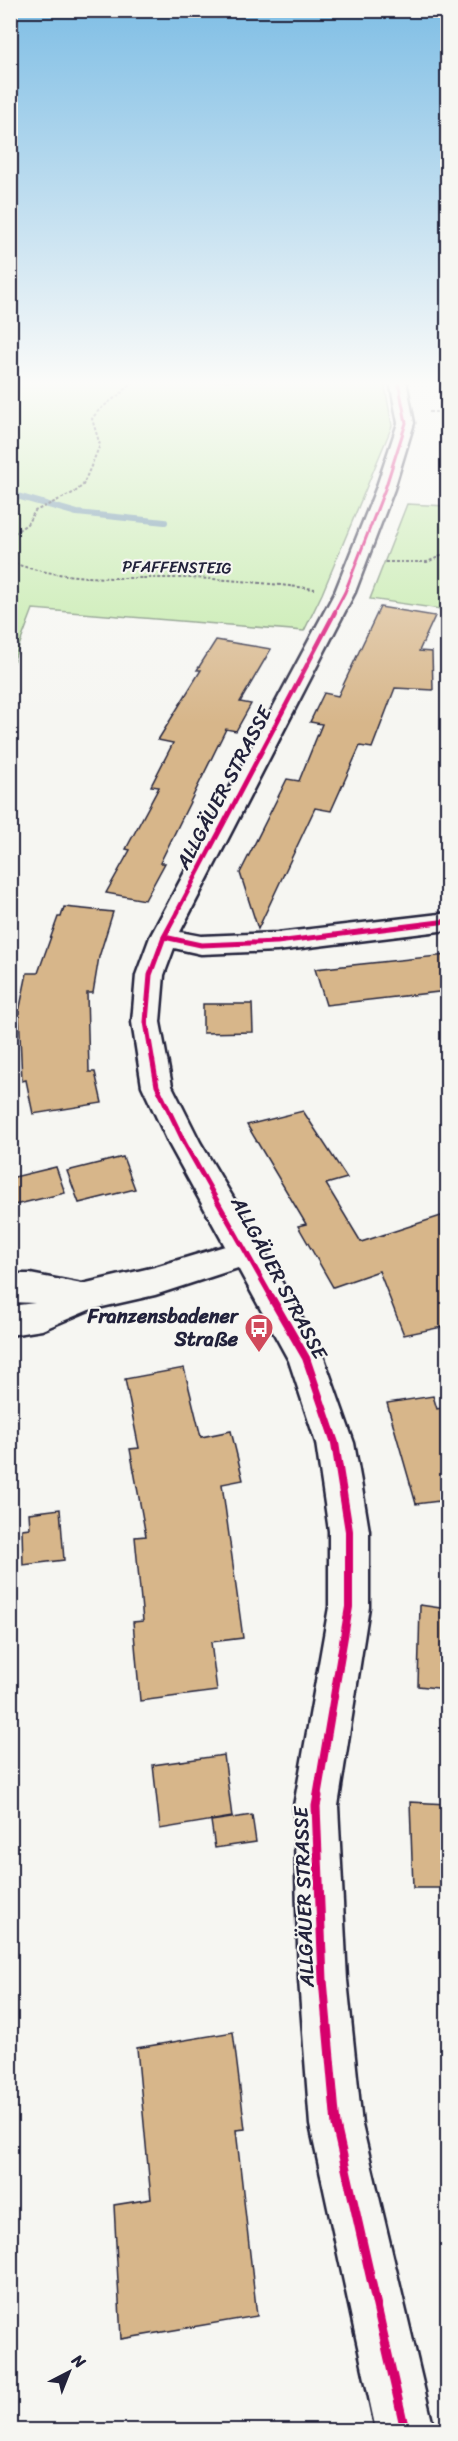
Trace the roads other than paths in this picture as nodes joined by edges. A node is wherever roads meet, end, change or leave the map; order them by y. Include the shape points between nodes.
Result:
1 (384, 495) edge
2 (447, 921) edge
3 (164, 938) junction
4 (248, 1252) junction
5 (10, 1287) edge
6 (82, 1298) junction
7 (10, 1321) edge
8 (405, 2430) edge

1 - 3 street, ALLGÄUER STRASSE via 345,592
2 - 3 street via 277,942 201,945
3 - 4 street, ALLGÄUER STRASSE via 150,975 146,1022 157,1086 185,1144
4 - 6 street
4 - 8 street, ALLGÄUER STRASSE via 306,1358 335,1443 349,1531 349,1607 316,1806 322,1980 336,2125
5 - 6 street
6 - 7 street via 42,1316

